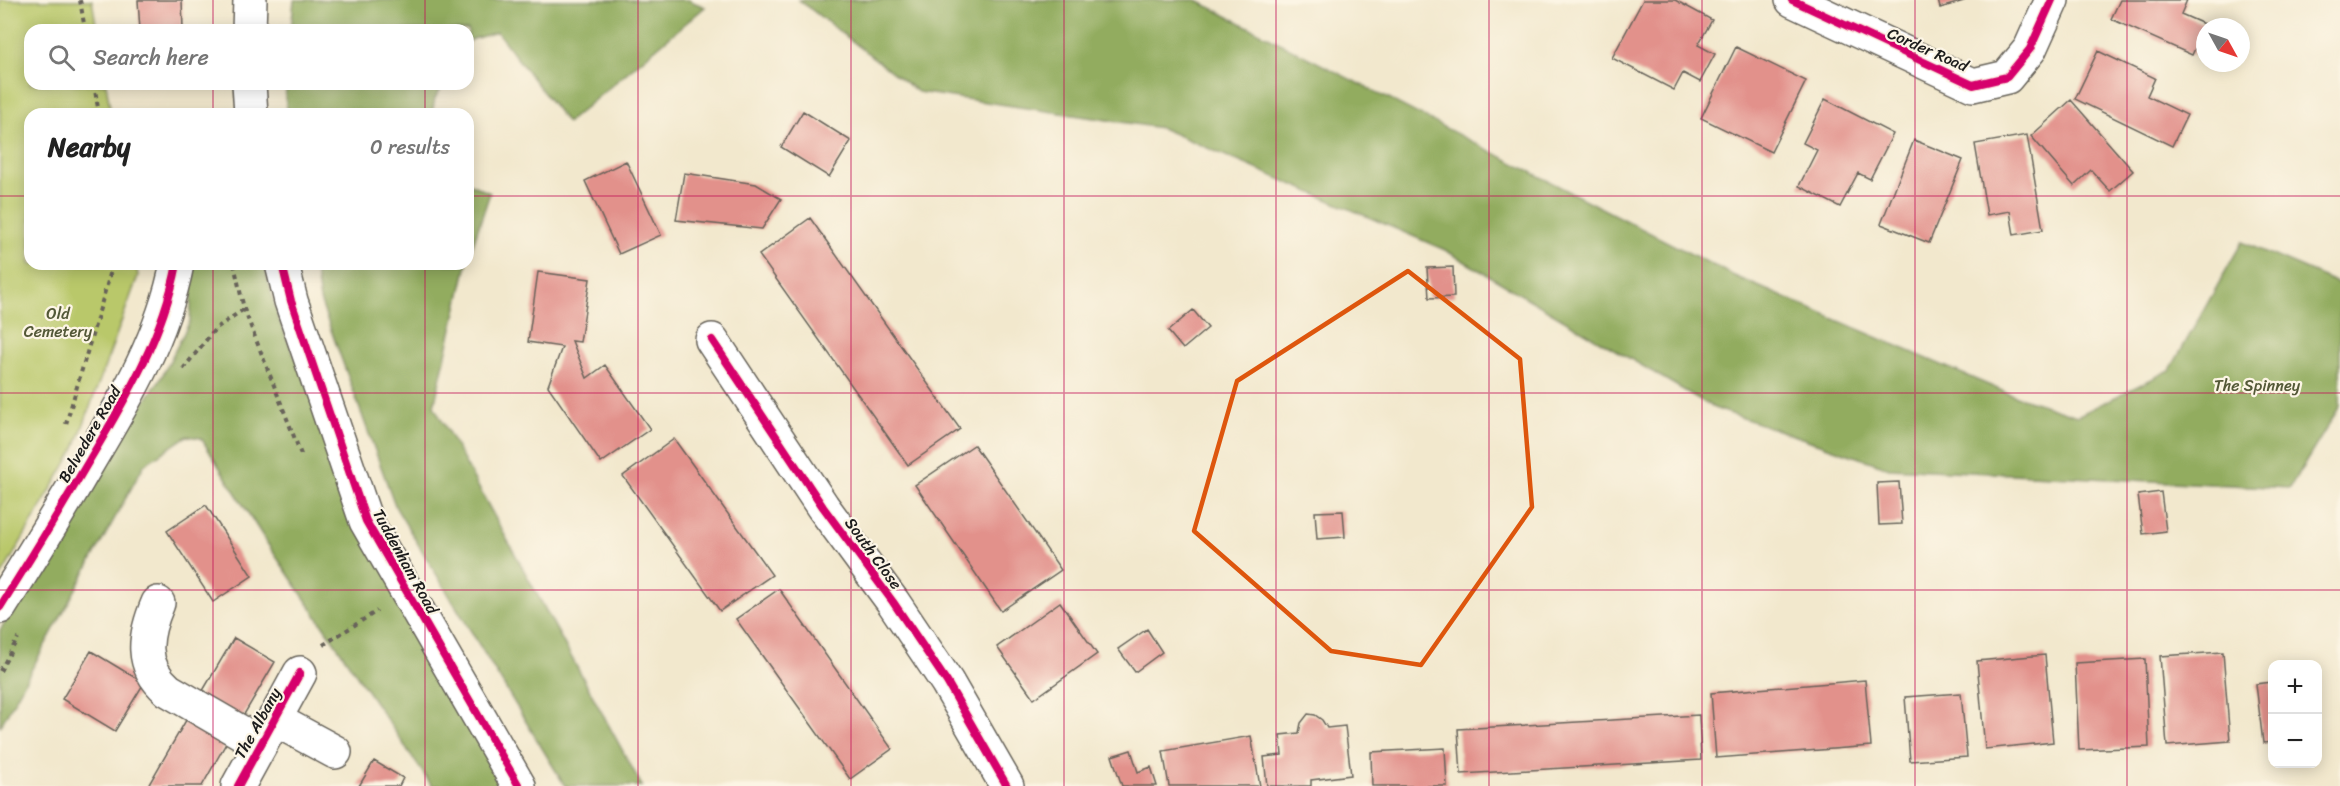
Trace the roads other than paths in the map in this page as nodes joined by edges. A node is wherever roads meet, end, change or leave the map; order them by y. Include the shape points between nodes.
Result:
1 (250, 0) edge
2 (1792, 0) edge
3 (2052, 0) edge
4 (249, 24) edge
5 (175, 270) edge
6 (284, 270) edge
7 (712, 340) dead end
8 (158, 603) dead end
9 (0, 607) edge
10 (300, 673) road end
11 (267, 732) junction
12 (335, 752) dead end
13 (238, 786) edge
14 (519, 786) edge
15 (1007, 786) edge

1 - 4 street
2 - 3 street, Corder Road via 1973,85 2007,77 2030,49
5 - 9 street, Belvedere Road via 160,326 136,380
6 - 14 street, Tuddenham Road via 366,521
7 - 15 street, South Close via 823,507 947,682
8 - 11 street via 146,641 147,656 157,681 168,690
10 - 11 street, The Albany
11 - 12 street, The Albany
11 - 13 street, The Albany

